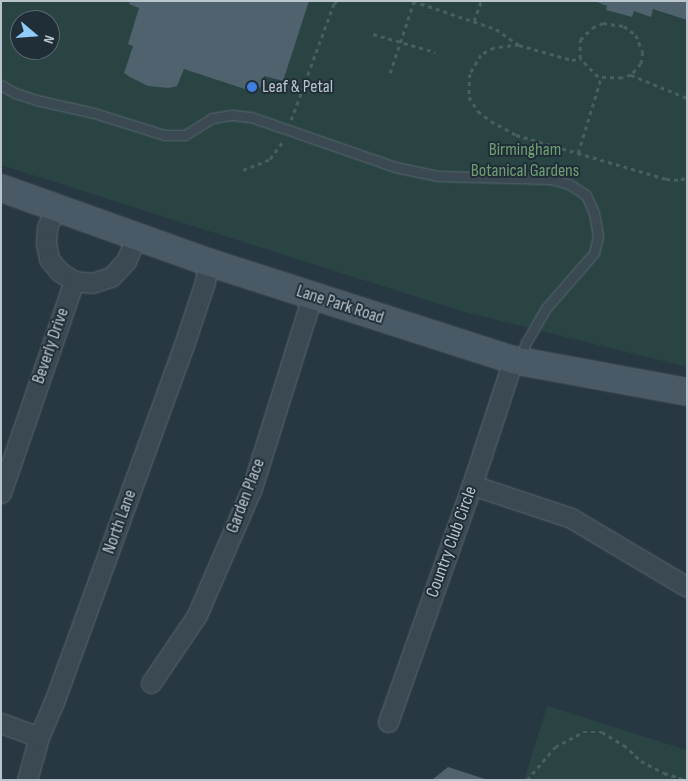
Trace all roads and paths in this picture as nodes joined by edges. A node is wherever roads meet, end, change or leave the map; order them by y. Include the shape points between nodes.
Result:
1 (338, 1) edge
2 (414, 1) edge
3 (481, 1) edge
4 (333, 2) edge
5 (474, 21) junction
6 (373, 34) dead end
7 (401, 42) junction
8 (519, 45) junction
9 (435, 52) dead end
10 (580, 60) junction
11 (390, 73) dead end
12 (630, 75) junction
13 (601, 78) junction
14 (1, 85) edge
15 (687, 98) edge
16 (288, 130) junction
17 (578, 153) junction
18 (243, 170) dead end
19 (687, 176) edge
20 (1, 188) edge
21 (55, 208) junction
22 (136, 237) junction
23 (208, 262) junction
24 (74, 281) junction
25 (312, 296) junction
26 (516, 361) junction
27 (687, 392) edge
28 (472, 485) junction
29 (1, 493) edge
30 (687, 587) edge
31 (151, 682) dead end
32 (388, 722) dead end
33 (1, 723) edge
34 (39, 737) junction
35 (27, 780) edge
36 (527, 780) edge
37 (685, 780) edge

1 - 4 path
2 - 5 path
2 - 7 path
3 - 5 path
4 - 16 path
5 - 8 path via 496,29
6 - 7 path
7 - 9 path
7 - 11 path
8 - 10 path
8 - 17 path via 494,48 481,55 470,74 469,97 478,111 516,135
10 - 12 path via 580,40 584,34 597,25 615,23 636,34 643,52 641,64
10 - 13 path
12 - 13 path
12 - 15 path
13 - 17 path
14 - 16 lane via 36,100 94,112 164,135 185,134 212,118 232,115 251,117
16 - 18 path via 270,159
16 - 26 lane via 395,167 438,176 550,179 569,184 586,195 594,213 598,236 594,253 546,308
17 - 19 path via 666,180 681,180
20 - 21 street, Lane Park Road
21 - 22 street, Lane Park Road
21 - 24 street via 46,243 49,259
22 - 23 street, Lane Park Road
22 - 24 street via 126,261 111,277 92,283
23 - 25 street, Lane Park Road
23 - 34 street, North Lane via 205,282 183,348
24 - 29 street, Beverly Drive
25 - 26 street, Lane Park Road
25 - 31 street, Garden Place via 252,488 198,615
26 - 27 street, Lane Park Road
26 - 28 street, Country Club Circle
28 - 30 street via 572,518
28 - 32 street, Country Club Circle
33 - 34 street
34 - 35 street, North Lane
36 - 37 path via 555,748 583,732 602,732 624,745 641,761

